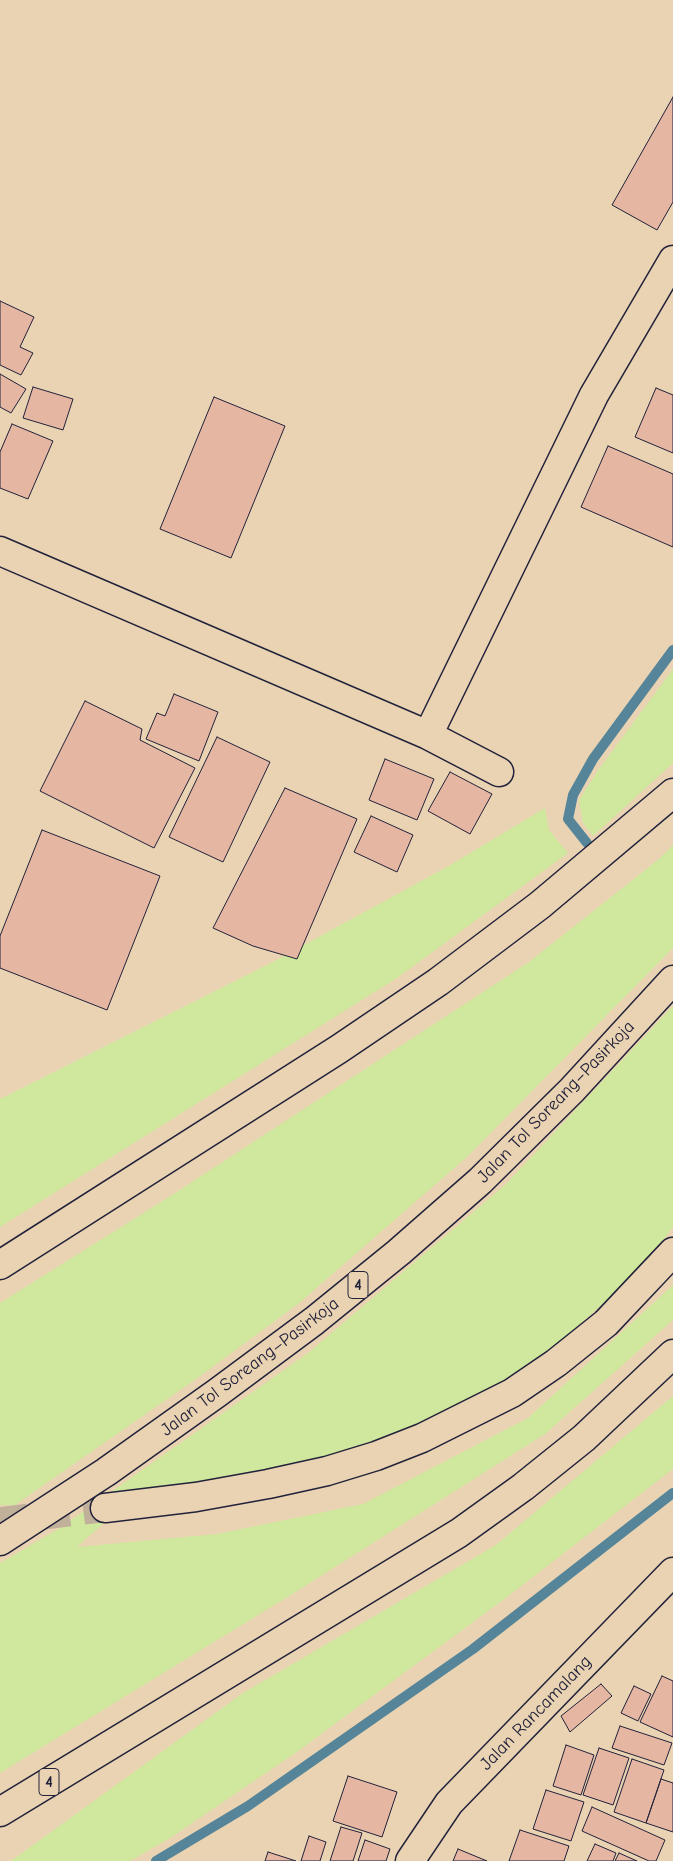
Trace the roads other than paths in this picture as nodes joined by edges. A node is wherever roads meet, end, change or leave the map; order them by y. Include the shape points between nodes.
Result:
1 (673, 260) edge
2 (0, 551) edge
3 (428, 735) junction
4 (499, 772) dead end
5 (673, 793) edge
6 (673, 980) edge
7 (673, 1252) edge
8 (0, 1265) edge
9 (673, 1354) edge
10 (105, 1508) tunnel mouth
11 (0, 1541) edge
12 (673, 1572) edge
13 (99, 1752) junction
14 (0, 1812) edge
15 (0, 1820) edge
16 (410, 1861) edge

1 - 3 main road via 594,395
2 - 3 main road
3 - 4 main road
5 - 8 main road via 540,905 438,982 339,1049
6 - 11 main road, Jalan Tol Soreang–Pasirkoja / 4 via 572,1090 480,1181 399,1252 314,1321 216,1393 106,1472
7 - 10 main road via 606,1322 556,1363 512,1392 422,1438 327,1471 278,1482 196,1497
9 - 13 main road, 4 via 584,1438 524,1487 459,1533
12 - 16 main road, Jalan Rancamalang via 449,1803
13 - 14 main road, 4
13 - 15 main road

